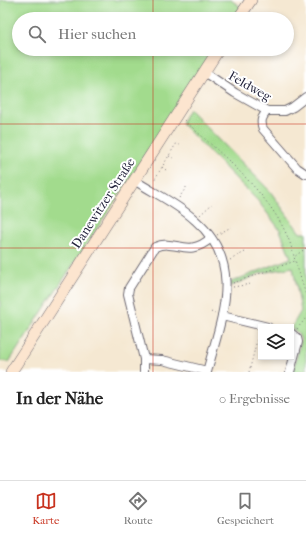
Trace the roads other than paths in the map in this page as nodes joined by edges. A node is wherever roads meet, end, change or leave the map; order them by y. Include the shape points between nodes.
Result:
1 (251, 0) edge
2 (243, 12) edge
3 (214, 56) edge
4 (204, 72) junction
5 (304, 102) edge
6 (267, 111) junction
7 (306, 174) edge
8 (134, 180) junction
9 (211, 238) junction
10 (222, 316) junction
11 (258, 325) edge
12 (294, 336) edge
13 (294, 357) edge
14 (144, 359) junction
15 (293, 360) edge
16 (207, 371) edge
17 (11, 372) edge
18 (144, 372) edge
19 (290, 372) edge

1 - 2 street
3 - 4 street, Danewitzer Straße
4 - 6 street, Feldweg via 234,93
4 - 8 street, Danewitzer Straße
5 - 6 street, Feldweg via 285,111
6 - 7 street via 262,118 263,129
8 - 9 street via 195,219
8 - 17 street, Danewitzer Straße
9 - 10 street via 224,262 227,286
9 - 14 street via 195,248 163,245 155,247 131,283 128,294
10 - 11 street
10 - 16 street
12 - 13 street via 298,342
14 - 16 street via 162,360
14 - 18 street
15 - 19 street

